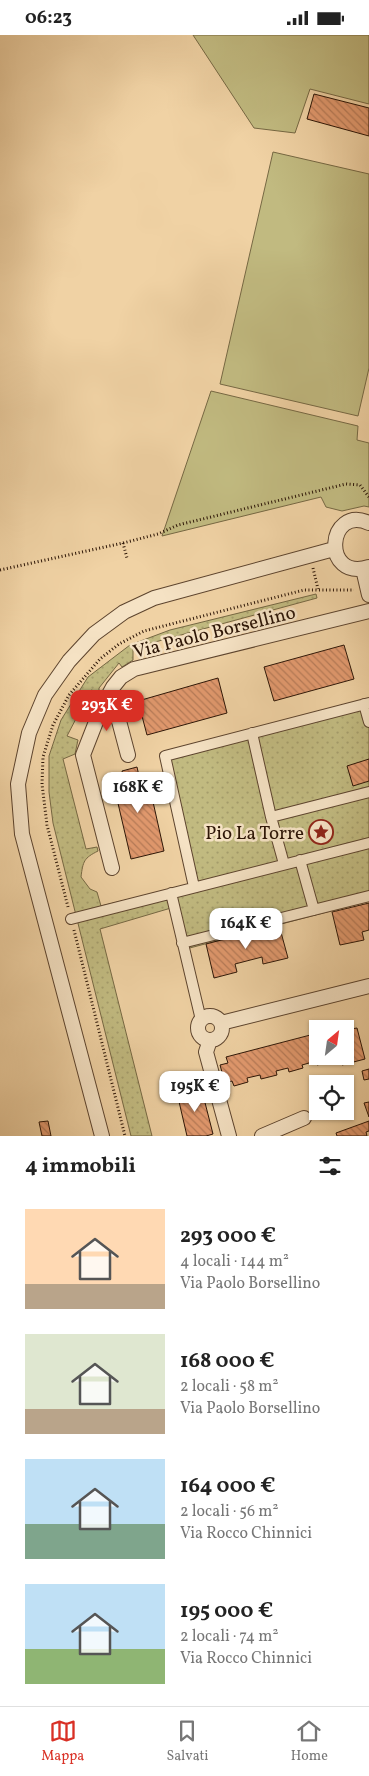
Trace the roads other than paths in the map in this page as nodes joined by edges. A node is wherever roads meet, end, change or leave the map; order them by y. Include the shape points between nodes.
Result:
1 (369, 523) edge
2 (334, 549) junction
3 (366, 568) edge
4 (368, 592) edge
5 (369, 611) edge
6 (106, 701) junction
7 (367, 704) edge
8 (369, 722) edge
9 (252, 733) junction
10 (128, 755) dead end
11 (369, 792) edge
12 (271, 817) junction
13 (369, 843) edge
14 (300, 860) junction
15 (284, 864) junction
16 (112, 868) dead end
17 (194, 887) junction
18 (171, 893) junction
19 (369, 896) edge
20 (314, 910) junction
21 (71, 919) road end
22 (182, 943) junction
23 (369, 986) edge
24 (201, 1020) junction
25 (221, 1023) junction
26 (210, 1040) junction
27 (304, 1118) dead end
28 (102, 1136) edge
29 (229, 1136) edge
30 (262, 1136) edge

1 - 2 street via 357,520 342,526 334,541
2 - 3 street via 346,566
2 - 28 street via 154,598 124,611 94,634 70,661 45,695 29,733 18,784 22,834
3 - 4 street
5 - 6 street, Via Paolo Borsellino via 134,669 121,677
6 - 10 street via 119,721
6 - 16 street, Via Paolo Borsellino via 83,755
7 - 8 street
7 - 9 street
9 - 12 street
9 - 17 street via 165,756
11 - 12 street
12 - 15 street
13 - 14 street
14 - 15 street
14 - 20 street
15 - 17 street
17 - 18 street
18 - 21 street
18 - 22 street
19 - 20 street
20 - 22 street
22 - 24 street
23 - 25 street
24 - 25 street via 212,1016
24 - 26 street via 198,1027 200,1035
25 - 26 street via 220,1035
26 - 29 street via 206,1051
27 - 30 street

